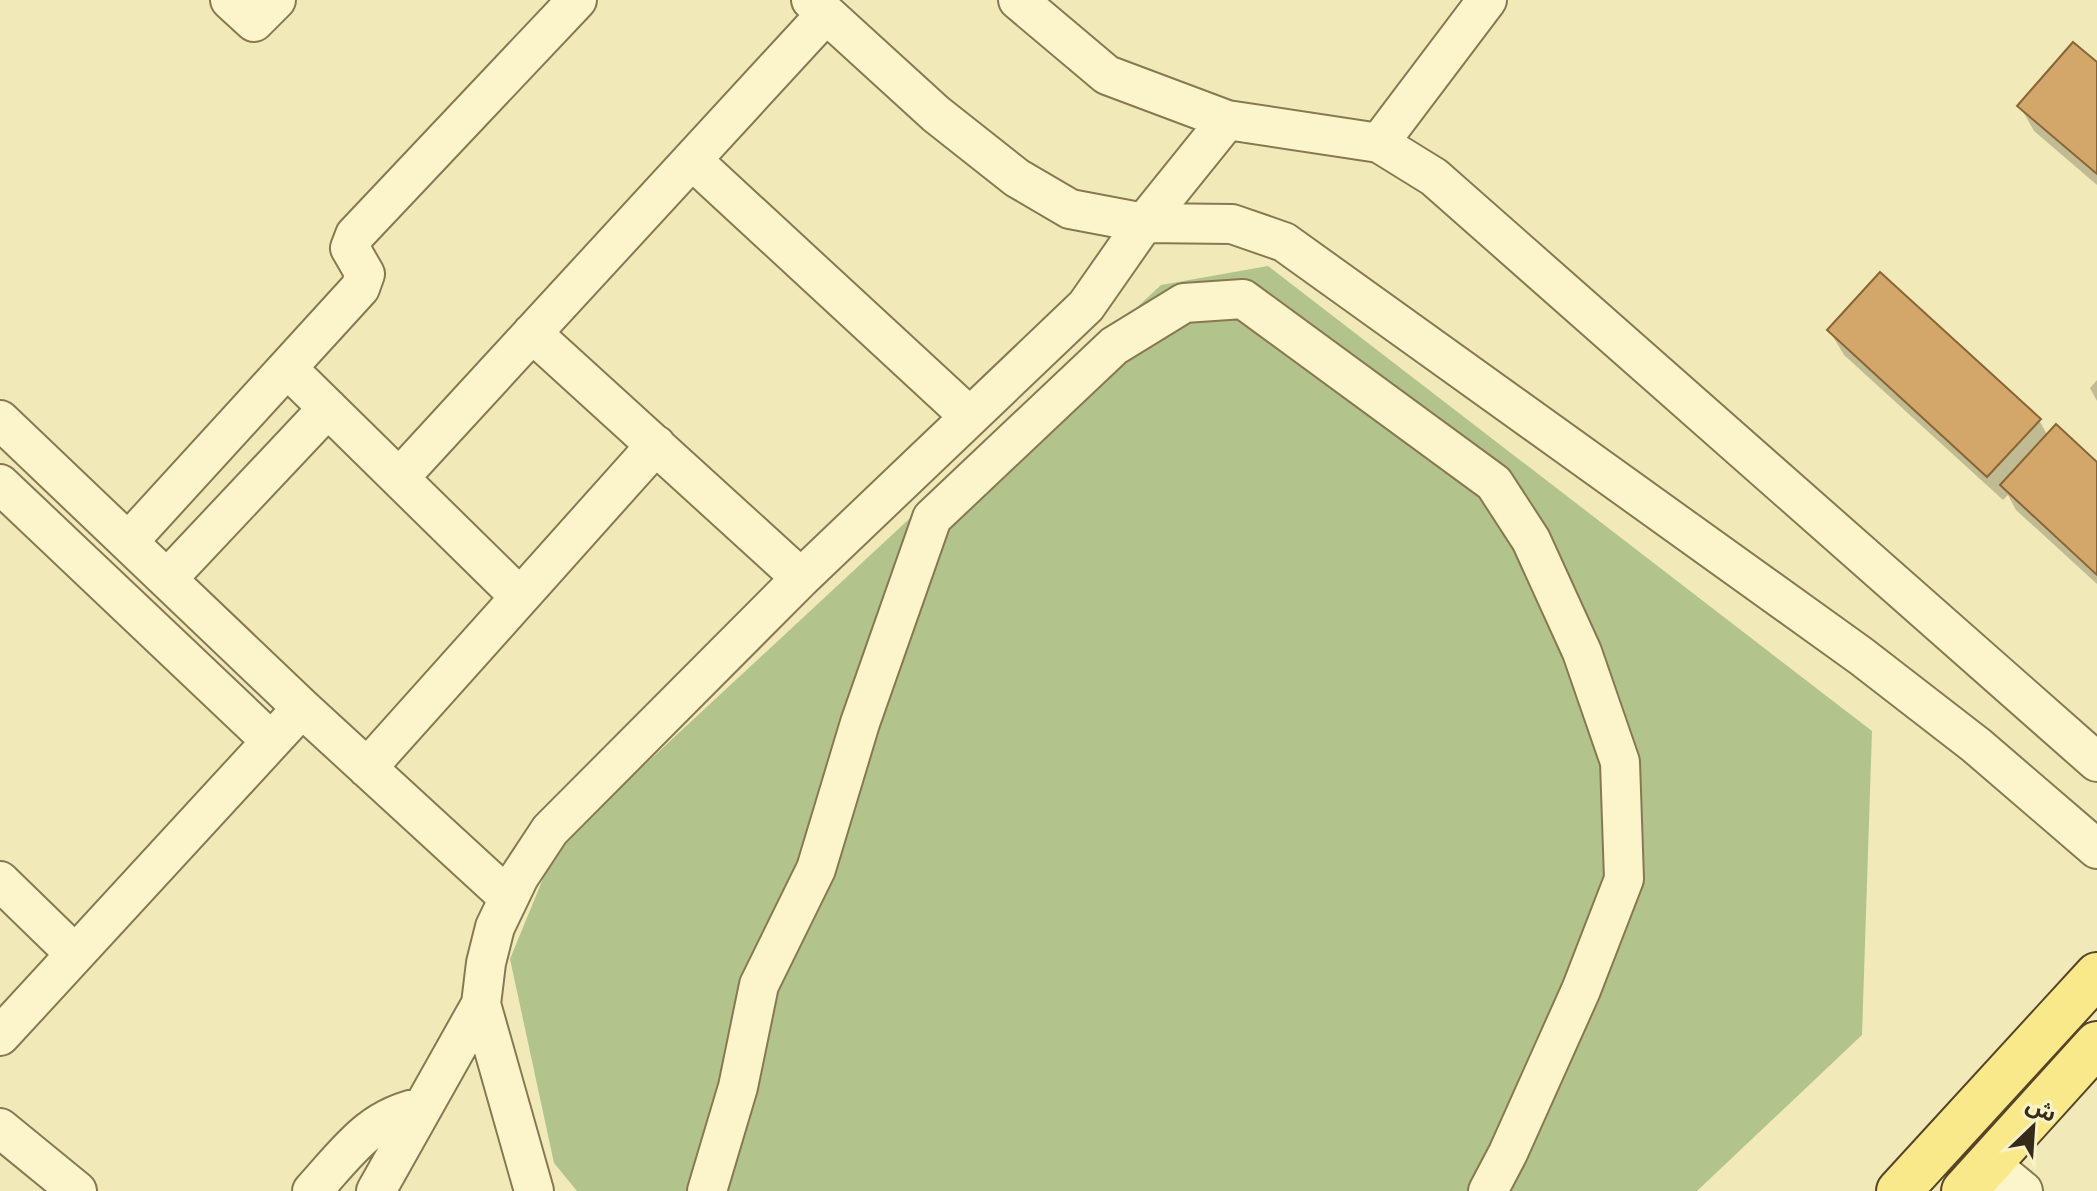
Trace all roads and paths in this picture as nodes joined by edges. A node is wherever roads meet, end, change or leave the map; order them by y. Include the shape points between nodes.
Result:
1 (230, 0) edge
2 (276, 0) edge
3 (577, 0) edge
4 (1018, 0) edge
5 (1487, 0) edge
6 (819, 7) edge
7 (1227, 120) junction
8 (1379, 143) junction
9 (692, 160) junction
10 (1144, 223) junction
11 (532, 333) junction
12 (288, 369) junction
13 (328, 408) junction
14 (969, 416) junction
15 (0, 420) edge
16 (656, 445) junction
17 (399, 478) junction
18 (0, 484) edge
19 (128, 542) junction
20 (801, 578) junction
21 (167, 579) junction
22 (519, 596) junction
23 (302, 708) junction
24 (271, 741) junction
25 (2097, 762) edge
26 (367, 768) junction
27 (2097, 849) edge
28 (0, 881) edge
29 (509, 898) junction
30 (75, 954) junction
31 (2097, 975) edge
32 (481, 1004) junction
33 (0, 1036) edge
34 (2097, 1044) edge
35 (423, 1107) junction
36 (0, 1128) edge
37 (1977, 1177) edge
38 (77, 1191) edge
39 (312, 1191) edge
40 (376, 1191) edge
41 (534, 1191) edge
42 (707, 1191) edge
43 (1488, 1191) edge
44 (1899, 1191) edge
45 (2023, 1191) edge

1 - 2 street via 254,22
3 - 12 street via 355,235 350,248 363,266 363,281
4 - 7 street via 1107,75
5 - 8 street
6 - 9 street
6 - 10 street via 936,114 1017,178 1070,209
7 - 8 street
7 - 10 street
8 - 25 street via 1434,177
9 - 11 street
9 - 14 street
10 - 14 street via 1086,306
10 - 27 street via 1232,224 1284,242 1861,656
11 - 16 street
11 - 17 street
12 - 13 street
12 - 19 street
13 - 17 street
13 - 21 street
14 - 20 street
15 - 19 street
16 - 20 street
16 - 22 street
17 - 22 street
18 - 24 street
19 - 21 street
20 - 29 street via 550,830
21 - 23 street
22 - 26 street
23 - 24 street
23 - 26 street
24 - 30 street
26 - 29 street
28 - 30 street
29 - 32 street via 495,927
30 - 33 street
31 - 44 main road
32 - 35 street
32 - 41 street
34 - 37 main road
35 - 39 street via 391,1116 365,1132
35 - 40 street
36 - 38 street
37 - 45 street
42 - 43 street via 738,1087 759,985 816,869 860,723 932,518 1114,346 1184,303 1243,299 1494,483 1531,540 1582,652 1620,762 1624,879 1581,990

